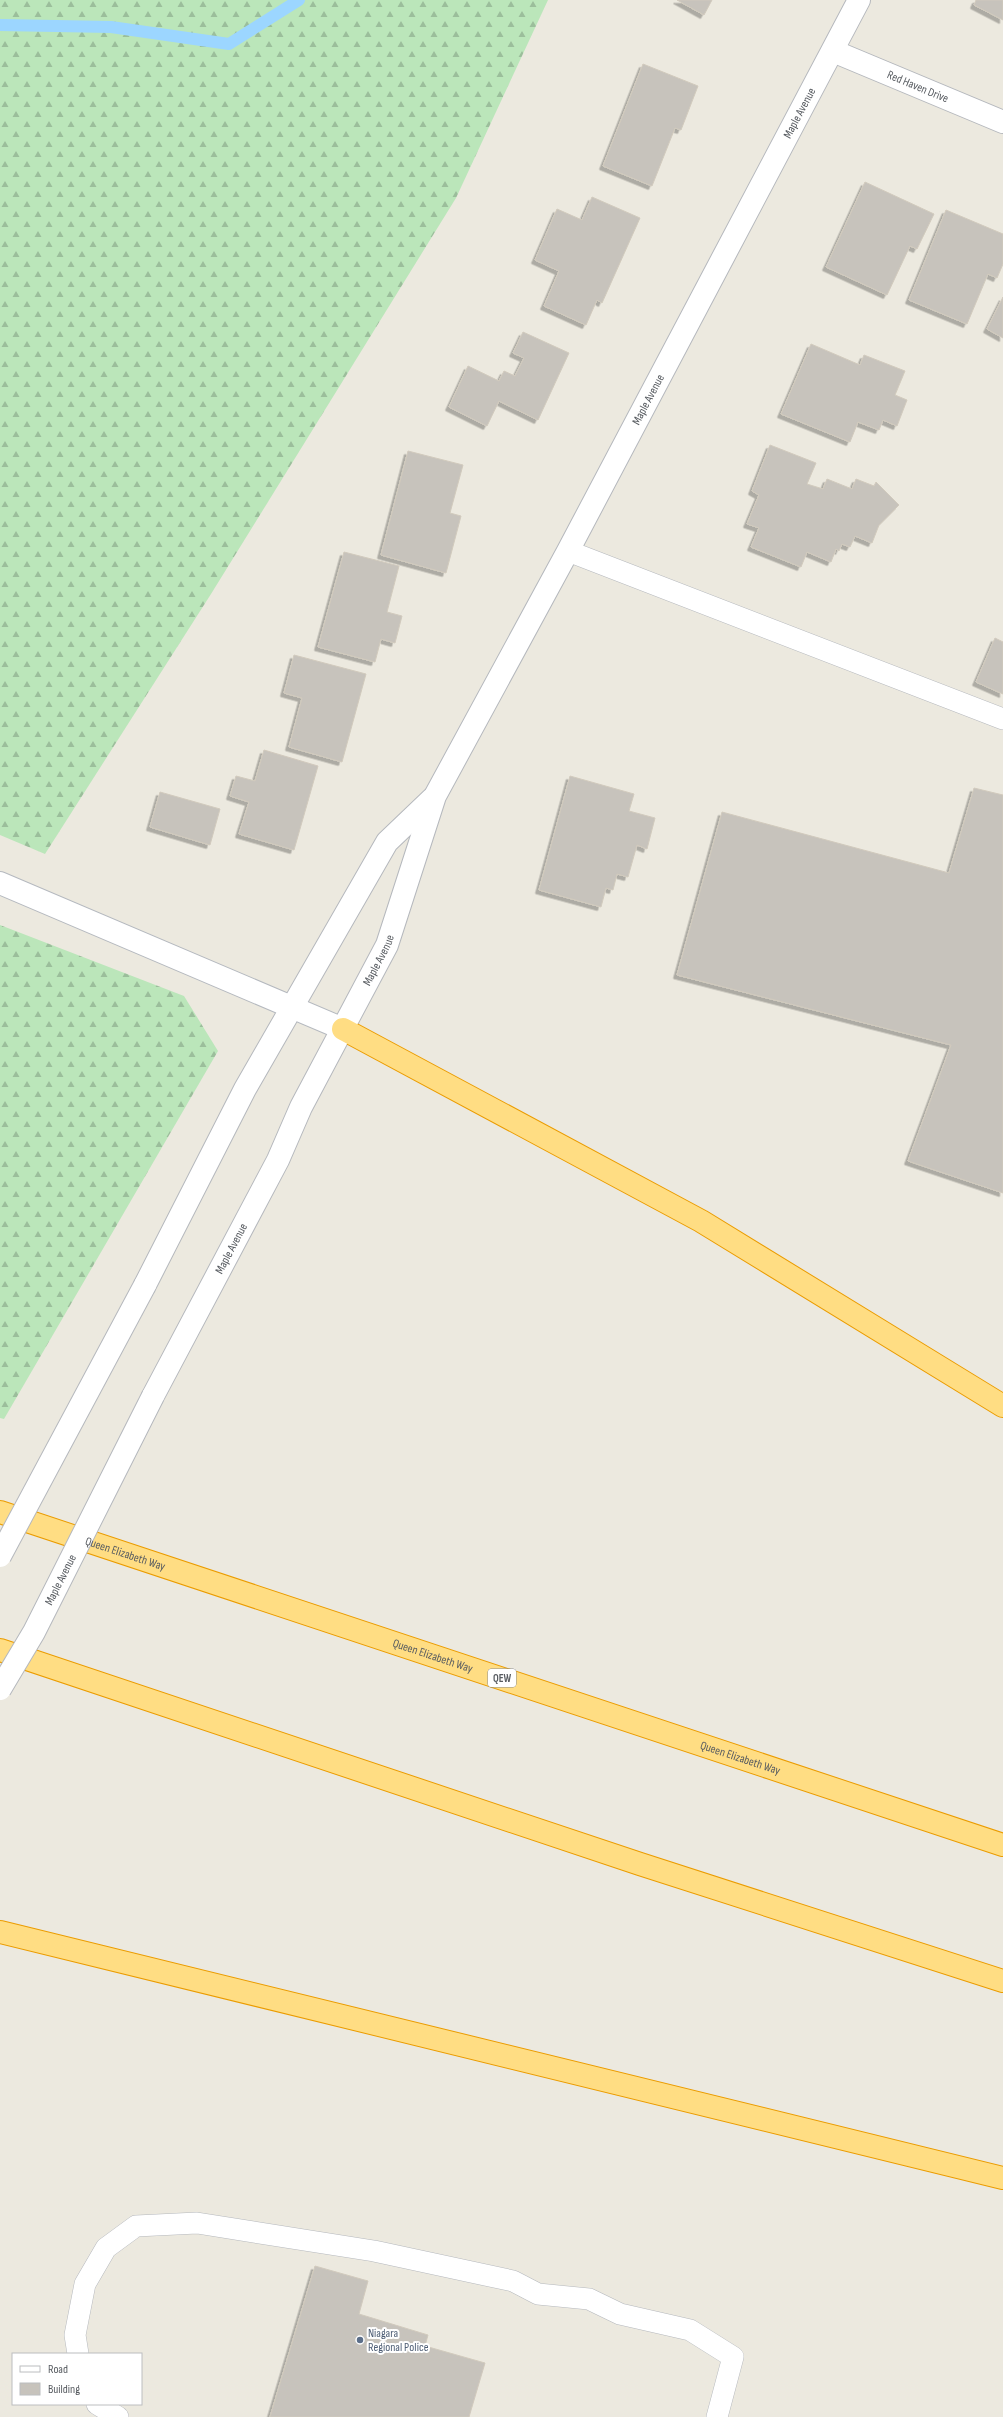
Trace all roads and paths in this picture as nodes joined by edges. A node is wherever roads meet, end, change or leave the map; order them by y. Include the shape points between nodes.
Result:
1 (859, 0) edge
2 (833, 51) junction
3 (1003, 122) edge
4 (568, 551) junction
5 (1003, 719) edge
6 (435, 796) junction
7 (0, 883) edge
8 (291, 1007) junction
9 (343, 1029) junction
10 (1003, 1406) edge
11 (0, 1512) edge
12 (0, 1556) edge
13 (0, 1650) edge
14 (0, 1689) edge
15 (1003, 1845) edge
16 (0, 1932) edge
17 (1003, 1981) edge
18 (1003, 2178) edge
19 (78, 2353) edge
20 (99, 2405) edge
21 (118, 2417) edge
22 (717, 2417) edge

1 - 2 street, Maple Avenue
2 - 3 street, Red Haven Drive
2 - 4 street, Maple Avenue
4 - 5 lane
4 - 6 street, Maple Avenue
6 - 8 street, Maple Avenue via 387,842
6 - 9 street, Maple Avenue via 387,945
7 - 8 street
8 - 9 street
8 - 12 street, Maple Avenue, bridge
9 - 10 highway via 701,1221
9 - 14 street, Maple Avenue, bridge via 300,1107 278,1160 198,1307 34,1632
11 - 15 highway, Queen Elizabeth Way / QEW
13 - 17 highway via 640,1864
16 - 18 highway
19 - 22 lane via 75,2335 85,2284 106,2248 136,2226 197,2223 397,2256 513,2281 538,2294 589,2299 620,2314 690,2330 733,2357
20 - 21 lane

